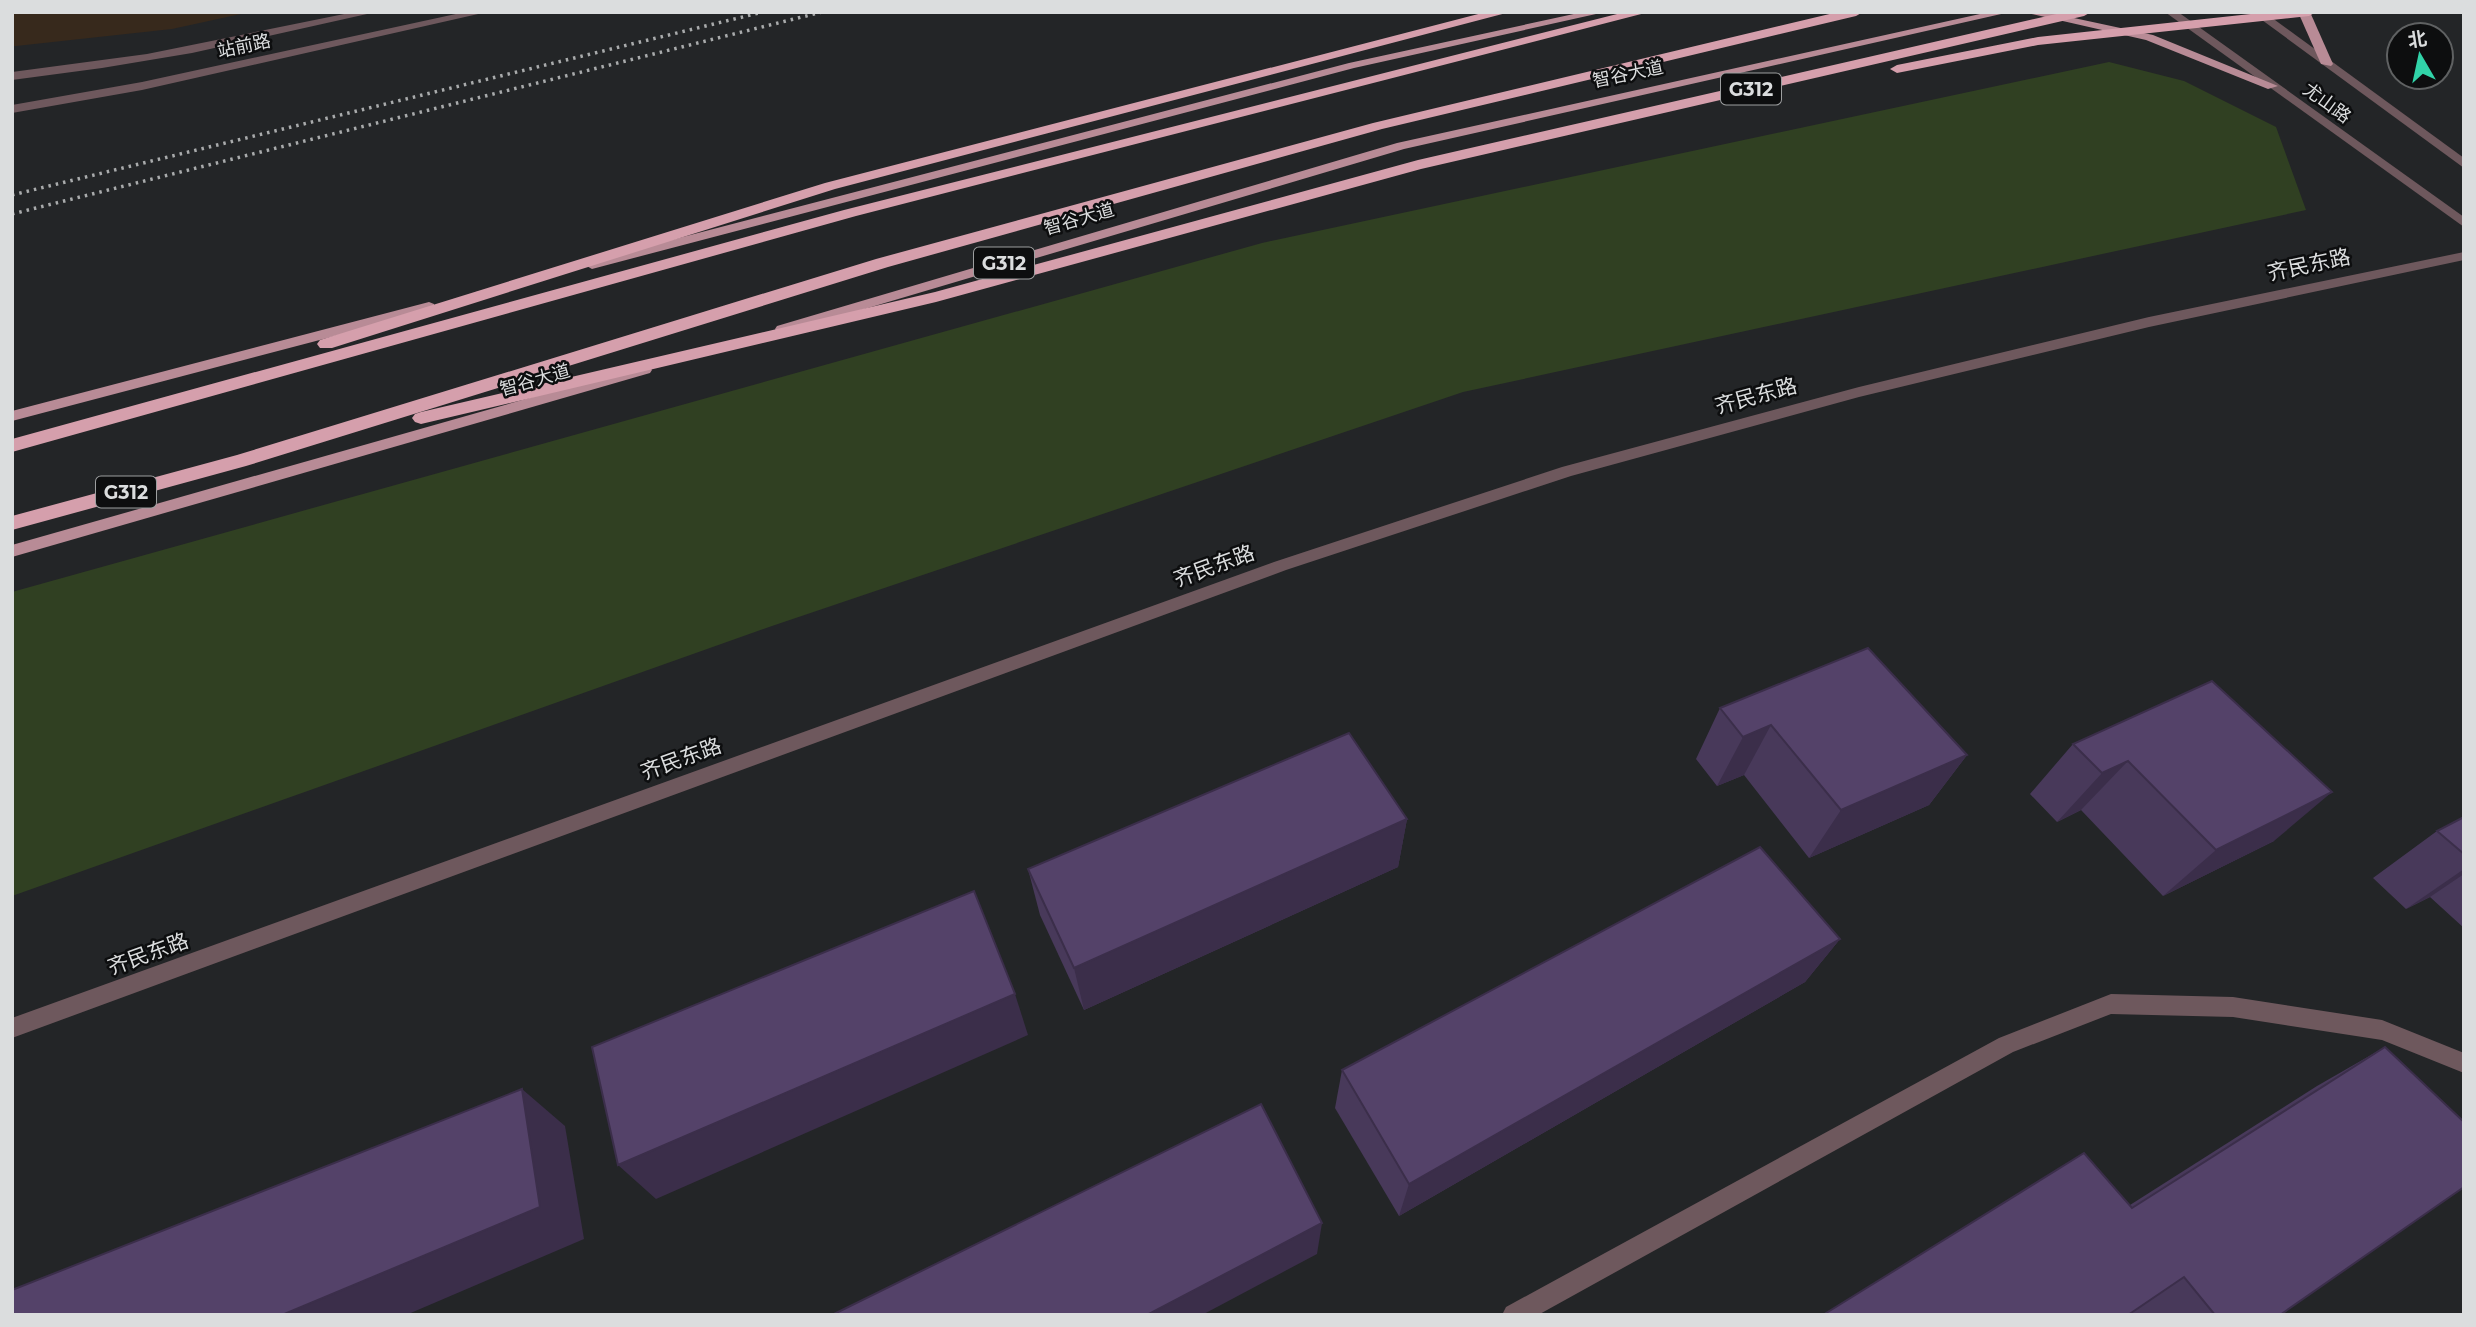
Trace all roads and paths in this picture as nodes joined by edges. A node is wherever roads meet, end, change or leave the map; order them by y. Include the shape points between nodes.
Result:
1 (371, 12) edge
2 (482, 12) edge
3 (1503, 12) edge
4 (1600, 12) edge
5 (1642, 12) edge
6 (1856, 12) edge
7 (2005, 12) edge
8 (2028, 12) edge
9 (2084, 12) edge
10 (2170, 12) edge
11 (2256, 12) edge
12 (2306, 12) edge
13 (2327, 64) junction
14 (12, 76) edge
15 (2272, 86) junction
16 (12, 109) edge
17 (2464, 164) edge
18 (1418, 165) junction
19 (2464, 223) edge
20 (2464, 256) edge
21 (12, 416) edge
22 (12, 445) edge
23 (239, 461) junction
24 (12, 523) edge
25 (12, 551) edge
26 (12, 1028) edge
27 (2464, 1063) edge
28 (1514, 1315) edge

1 - 14 street, 站前路 via 227,43
2 - 16 street, 站前路 via 142,86
3 - 22 highway via 830,186
4 - 21 main road via 1353,65
5 - 22 highway via 850,213
6 - 23 highway, 智谷大道 / G312 via 1378,127 882,263
7 - 25 main road, 智谷大道 / G312 via 1401,146 625,376
8 - 15 main road via 2149,37
9 - 18 highway, G312
10 - 15 street, 尤山路
11 - 13 street, 尤山路
12 - 13 main road
12 - 18 highway via 2038,41
13 - 17 street, 尤山路
15 - 19 street, 尤山路
18 - 23 highway, G312 via 936,297
20 - 26 street, 齐民东路 via 2149,322 1859,392 1568,471 1280,566
23 - 24 highway, 智谷大道 / G312
27 - 28 street via 2382,1030 2233,1007 2111,1004 2006,1045

